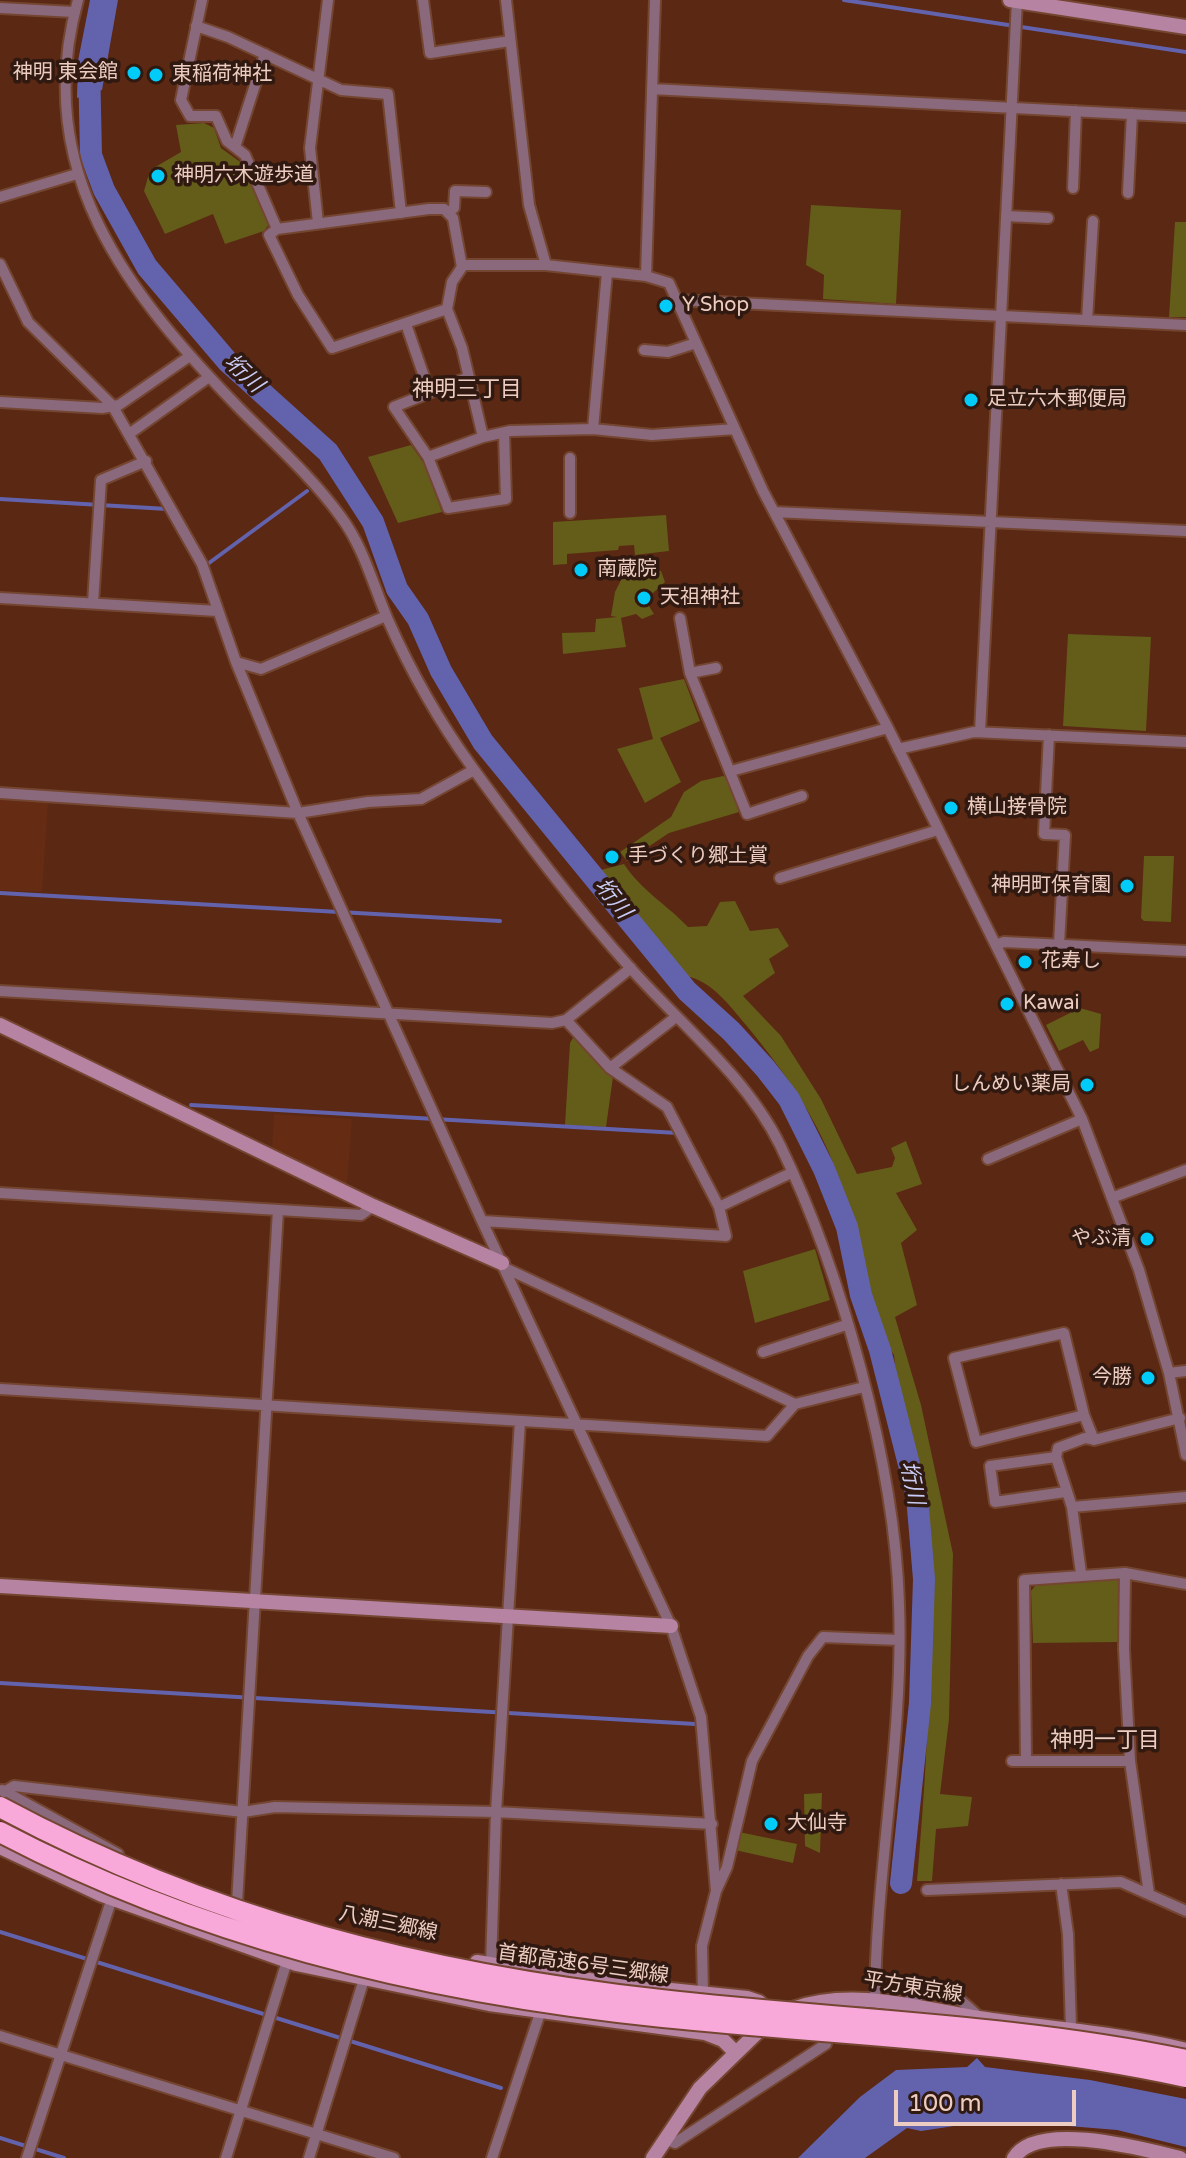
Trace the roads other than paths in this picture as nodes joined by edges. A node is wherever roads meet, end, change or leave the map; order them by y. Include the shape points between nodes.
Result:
1 (78, 0) edge
2 (202, 0) edge
3 (328, 0) edge
4 (423, 0) edge
5 (506, 0) edge
6 (655, 0) edge
7 (1014, 5) edge
8 (1078, 5) edge
9 (0, 8) edge
10 (74, 12) junction
11 (196, 26) junction
12 (1186, 27) edge
13 (510, 41) junction
14 (265, 54) junction
15 (319, 80) junction
16 (652, 89) junction
17 (1011, 107) junction
18 (1076, 111) junction
19 (1132, 114) junction
20 (1186, 117) edge
21 (235, 147) junction
22 (77, 174) junction
23 (1073, 188) dead end
24 (486, 192) dead end
25 (1128, 193) dead end
26 (0, 197) edge
27 (401, 213) junction
28 (448, 213) junction
29 (1006, 216) junction
30 (1048, 218) dead end
31 (1093, 221) dead end
32 (318, 223) junction
33 (277, 229) junction
34 (0, 264) edge
35 (462, 265) junction
36 (546, 265) junction
37 (607, 272) junction
38 (646, 276) junction
39 (677, 300) junction
40 (447, 309) junction
41 (1002, 314) junction
42 (1087, 320) junction
43 (406, 324) junction
44 (1186, 325) edge
45 (696, 343) junction
46 (644, 350) dead end
47 (190, 356) junction
48 (209, 377) junction
49 (469, 377) junction
50 (429, 391) junction
51 (0, 402) edge
52 (112, 405) junction
53 (593, 429) junction
54 (735, 429) junction
55 (504, 433) junction
56 (129, 434) junction
57 (483, 437) junction
58 (428, 457) junction
59 (570, 458) dead end
60 (146, 461) junction
61 (774, 512) junction
62 (570, 513) dead end
63 (992, 522) junction
64 (1186, 531) edge
65 (0, 598) edge
66 (93, 603) junction
67 (217, 611) junction
68 (386, 616) junction
69 (680, 618) dead end
70 (236, 662) junction
71 (716, 668) dead end
72 (690, 673) junction
73 (888, 728) junction
74 (980, 732) junction
75 (1049, 735) junction
76 (1186, 742) edge
77 (898, 749) junction
78 (474, 770) junction
79 (731, 771) junction
80 (0, 793) edge
81 (802, 796) dead end
82 (298, 813) junction
83 (938, 830) junction
84 (780, 878) dead end
85 (1059, 944) junction
86 (996, 945) junction
87 (1186, 951) edge
88 (631, 968) junction
89 (0, 991) edge
90 (390, 1014) junction
91 (676, 1017) junction
92 (566, 1020) junction
93 (0, 1025) edge
94 (610, 1068) junction
95 (1082, 1119) junction
96 (988, 1159) dead end
97 (1186, 1170) edge
98 (791, 1173) junction
99 (0, 1193) edge
100 (1114, 1197) junction
101 (373, 1206) junction
102 (719, 1207) junction
103 (278, 1210) junction
104 (482, 1221) junction
105 (502, 1265) junction
106 (846, 1325) junction
107 (763, 1352) dead end
108 (1186, 1371) edge
109 (1169, 1373) junction
110 (864, 1387) junction
111 (0, 1389) edge
112 (795, 1404) junction
113 (266, 1405) junction
114 (1084, 1415) junction
115 (1180, 1418) junction
116 (520, 1421) junction
117 (578, 1424) junction
118 (1184, 1433) edge
119 (1091, 1439) junction
120 (1186, 1455) edge
121 (1056, 1457) junction
122 (1065, 1492) junction
123 (1186, 1497) edge
124 (1072, 1507) junction
125 (1081, 1573) junction
126 (1125, 1573) junction
127 (1186, 1584) edge
128 (0, 1586) edge
129 (255, 1601) junction
130 (509, 1617) junction
131 (671, 1626) junction
132 (899, 1640) junction
133 (1012, 1761) dead end
134 (1026, 1761) junction
135 (1130, 1761) junction
136 (1, 1796) edge
137 (243, 1812) junction
138 (496, 1812) junction
139 (712, 1824) junction
140 (0, 1830) edge
141 (0, 1847) edge
142 (130, 1860) junction
143 (1061, 1884) junction
144 (927, 1890) dead end
145 (716, 1891) junction
146 (1149, 1894) junction
147 (112, 1898) junction
148 (237, 1903) junction
149 (1186, 1911) edge
150 (373, 1943) junction
151 (287, 1961) junction
152 (491, 1965) junction
153 (363, 1979) junction
154 (614, 1984) junction
155 (703, 1994) junction
156 (832, 2000) junction
157 (875, 2000) junction
158 (540, 2013) junction
159 (774, 2018) junction
160 (608, 2022) junction
161 (645, 2027) junction
162 (1071, 2028) junction
163 (0, 2036) edge
164 (1186, 2050) edge
165 (734, 2051) junction
166 (63, 2055) junction
167 (1186, 2060) edge
168 (1186, 2077) edge
169 (241, 2111) junction
170 (316, 2134) junction
171 (665, 2139) junction
172 (27, 2158) edge
173 (226, 2158) edge
174 (309, 2158) edge
175 (394, 2158) edge
176 (492, 2158) edge
177 (653, 2158) edge
178 (1014, 2158) edge
179 (1180, 2158) edge

1 - 10 street
2 - 11 street
3 - 15 street
4 - 13 street via 430,53
5 - 13 street
6 - 16 street
7 - 8 main road
7 - 17 street
8 - 12 main road
9 - 10 street
10 - 22 street via 65,104
11 - 14 street
11 - 21 street via 181,100 190,116 216,116
13 - 36 street via 529,205
14 - 15 street
14 - 21 street
15 - 27 street via 341,90 388,94
15 - 32 street via 310,148
16 - 17 street
16 - 38 street
17 - 18 street
17 - 29 street
18 - 19 street
18 - 23 street
19 - 20 street
19 - 25 street
21 - 33 street via 245,155
22 - 26 street
22 - 47 street via 131,284
24 - 28 street via 455,191 454,208
27 - 28 street
27 - 32 street
28 - 35 street
29 - 30 street
29 - 41 street
31 - 42 street
32 - 33 street
33 - 43 street via 269,235 332,348
34 - 52 street via 28,322
35 - 36 street
35 - 40 street
36 - 37 street
37 - 38 street
37 - 53 street
38 - 39 street via 669,283
39 - 41 street
39 - 45 street
40 - 43 street
40 - 49 street
41 - 42 street
41 - 63 street
42 - 44 street
43 - 50 street
45 - 46 street via 668,352
45 - 54 street
47 - 48 street
47 - 52 street
48 - 56 street
48 - 68 street via 339,514 357,542
49 - 50 street
49 - 57 street
50 - 58 street via 394,407
51 - 52 street
52 - 56 street
53 - 54 street via 652,435
53 - 55 street
54 - 61 street
55 - 57 street
55 - 58 street via 506,499 448,508
56 - 60 street
57 - 58 street
59 - 62 street
60 - 66 street via 101,480
60 - 67 street via 202,564
61 - 63 street
61 - 73 street
63 - 64 street
63 - 74 street
65 - 66 street
66 - 67 street
67 - 70 street
68 - 70 street via 261,669
68 - 78 street via 427,701
69 - 72 street
70 - 82 street
71 - 72 street
72 - 79 street
73 - 77 street
73 - 79 street
74 - 75 street
74 - 77 street
75 - 76 street
75 - 85 street via 1044,834 1065,835
77 - 83 street
78 - 82 street via 421,799
78 - 88 street
79 - 81 street via 747,814
80 - 82 street
82 - 90 street
83 - 84 street
83 - 86 street
85 - 86 street
85 - 87 street
86 - 95 street
88 - 91 street
88 - 92 street
89 - 90 street
90 - 92 street
90 - 104 street
91 - 94 street
91 - 98 street via 754,1104
92 - 94 street
93 - 101 main road
94 - 102 street via 667,1107
95 - 96 street
95 - 100 street
97 - 100 street
98 - 102 street
98 - 106 street
99 - 103 street
100 - 109 street
101 - 103 street via 361,1215
101 - 105 main road
102 - 104 street via 726,1236
103 - 113 street
104 - 105 street
105 - 112 street
105 - 117 street
106 - 107 street
106 - 110 street
108 - 109 street
109 - 115 street
110 - 112 street
110 - 132 street via 890,1511
111 - 113 street
112 - 117 street via 767,1436
113 - 116 street
113 - 129 street
114 - 114 street via 976,1442 954,1358 1064,1333
114 - 119 street
115 - 118 street
115 - 119 street
116 - 117 street
116 - 130 street
117 - 131 street
118 - 120 street
119 - 121 street via 1068,1442 1058,1448
121 - 122 street
121 - 122 street via 990,1466 995,1502
122 - 124 street
123 - 124 street
124 - 125 street
125 - 126 street
125 - 134 street via 1024,1580
126 - 127 street
126 - 135 street
128 - 129 main road
129 - 130 main road
129 - 137 street
130 - 131 main road
130 - 138 street
131 - 139 street via 701,1717
132 - 145 street via 823,1637 808,1656 752,1761 727,1867
132 - 157 street via 875,1938
133 - 134 street
134 - 135 street
135 - 146 street
136 - 137 street via 14,1786
136 - 142 street
136 - 167 highway, 首都高速6号三郷線, bridge via 60,1840 201,1899 415,1962 661,2000 1088,2043
137 - 138 street via 275,1807
137 - 148 street
138 - 139 street
138 - 152 street
139 - 145 street
140 - 142 main road, 八潮三郷線
140 - 168 highway, 首都高速6号三郷線, bridge via 195,1917 307,1953 411,1978 517,1999 1070,2056
141 - 147 main road
142 - 148 main road, 八潮三郷線
143 - 144 street
143 - 146 street via 1121,1882
143 - 162 street
145 - 155 street via 702,1946
146 - 149 street
147 - 151 main road
147 - 166 street
148 - 150 main road, 八潮三郷線
150 - 152 main road, 八潮三郷線
150 - 153 main road
151 - 153 main road
151 - 169 street
152 - 154 main road, 八潮三郷線
153 - 158 main road
153 - 170 street
154 - 155 main road, 八潮三郷線
154 - 160 main road
155 - 159 main road, 八潮三郷線 via 754,1999
156 - 157 main road, 平方東京線
156 - 159 main road, 平方東京線
156 - 171 street via 826,2044 675,2143
157 - 162 main road, 平方東京線
158 - 160 main road
158 - 176 street
159 - 161 main road
159 - 165 main road, 平方東京線
160 - 161 main road
161 - 165 main road via 714,2035
162 - 164 main road, 平方東京線
163 - 166 street
165 - 171 main road, 平方東京線
166 - 169 street
166 - 172 street
169 - 170 street
169 - 173 street
170 - 174 street
170 - 175 street
171 - 177 main road, 平方東京線
178 - 179 main road via 1028,2143 1047,2139 1111,2143

